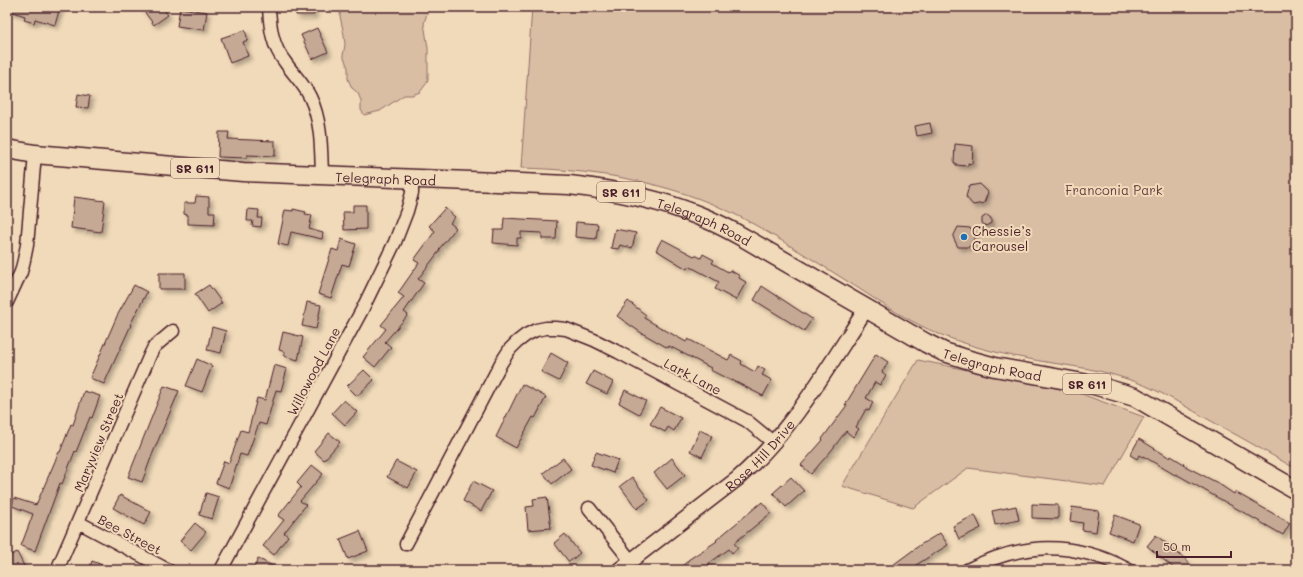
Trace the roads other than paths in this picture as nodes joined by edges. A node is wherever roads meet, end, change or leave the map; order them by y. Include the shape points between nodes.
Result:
1 (270, 7) edge
2 (7, 149) edge
3 (35, 154) junction
4 (322, 176) junction
5 (412, 178) junction
6 (7, 302) edge
7 (866, 309) junction
8 (173, 331) dead end
9 (774, 443) junction
10 (1296, 490) edge
11 (590, 508) dead end
12 (78, 522) junction
13 (406, 544) dead end
14 (631, 561) junction
15 (57, 570) edge
16 (168, 570) edge
17 (221, 570) edge
18 (619, 570) edge
19 (967, 570) edge
20 (1129, 570) edge

1 - 4 street via 276,49 310,96 316,111
2 - 3 main road, Telegraph Road / SR 611
3 - 4 main road, Telegraph Road / SR 611 via 243,172
3 - 6 street via 27,245 20,272
4 - 5 main road, Telegraph Road / SR 611
5 - 7 main road, Telegraph Road / SR 611 via 569,185 641,197 720,225
5 - 17 street, Willowood Lane via 412,193 407,211 362,310
7 - 9 street, Rose Hill Drive via 807,400
7 - 10 main road, Telegraph Road / SR 611 via 926,343 954,355 994,367 1094,385 1135,398
8 - 12 street, Maryview Street via 154,347 150,355
9 - 13 street, Lark Lane via 748,422 594,340 566,329 536,330 517,342 501,363
9 - 14 street, Rose Hill Drive via 737,479
11 - 14 street
12 - 15 street, Maryview Street
12 - 16 street, Bee Street
14 - 18 street, Rose Hill Drive
19 - 20 street via 1005,554 1027,549 1050,548 1091,554

